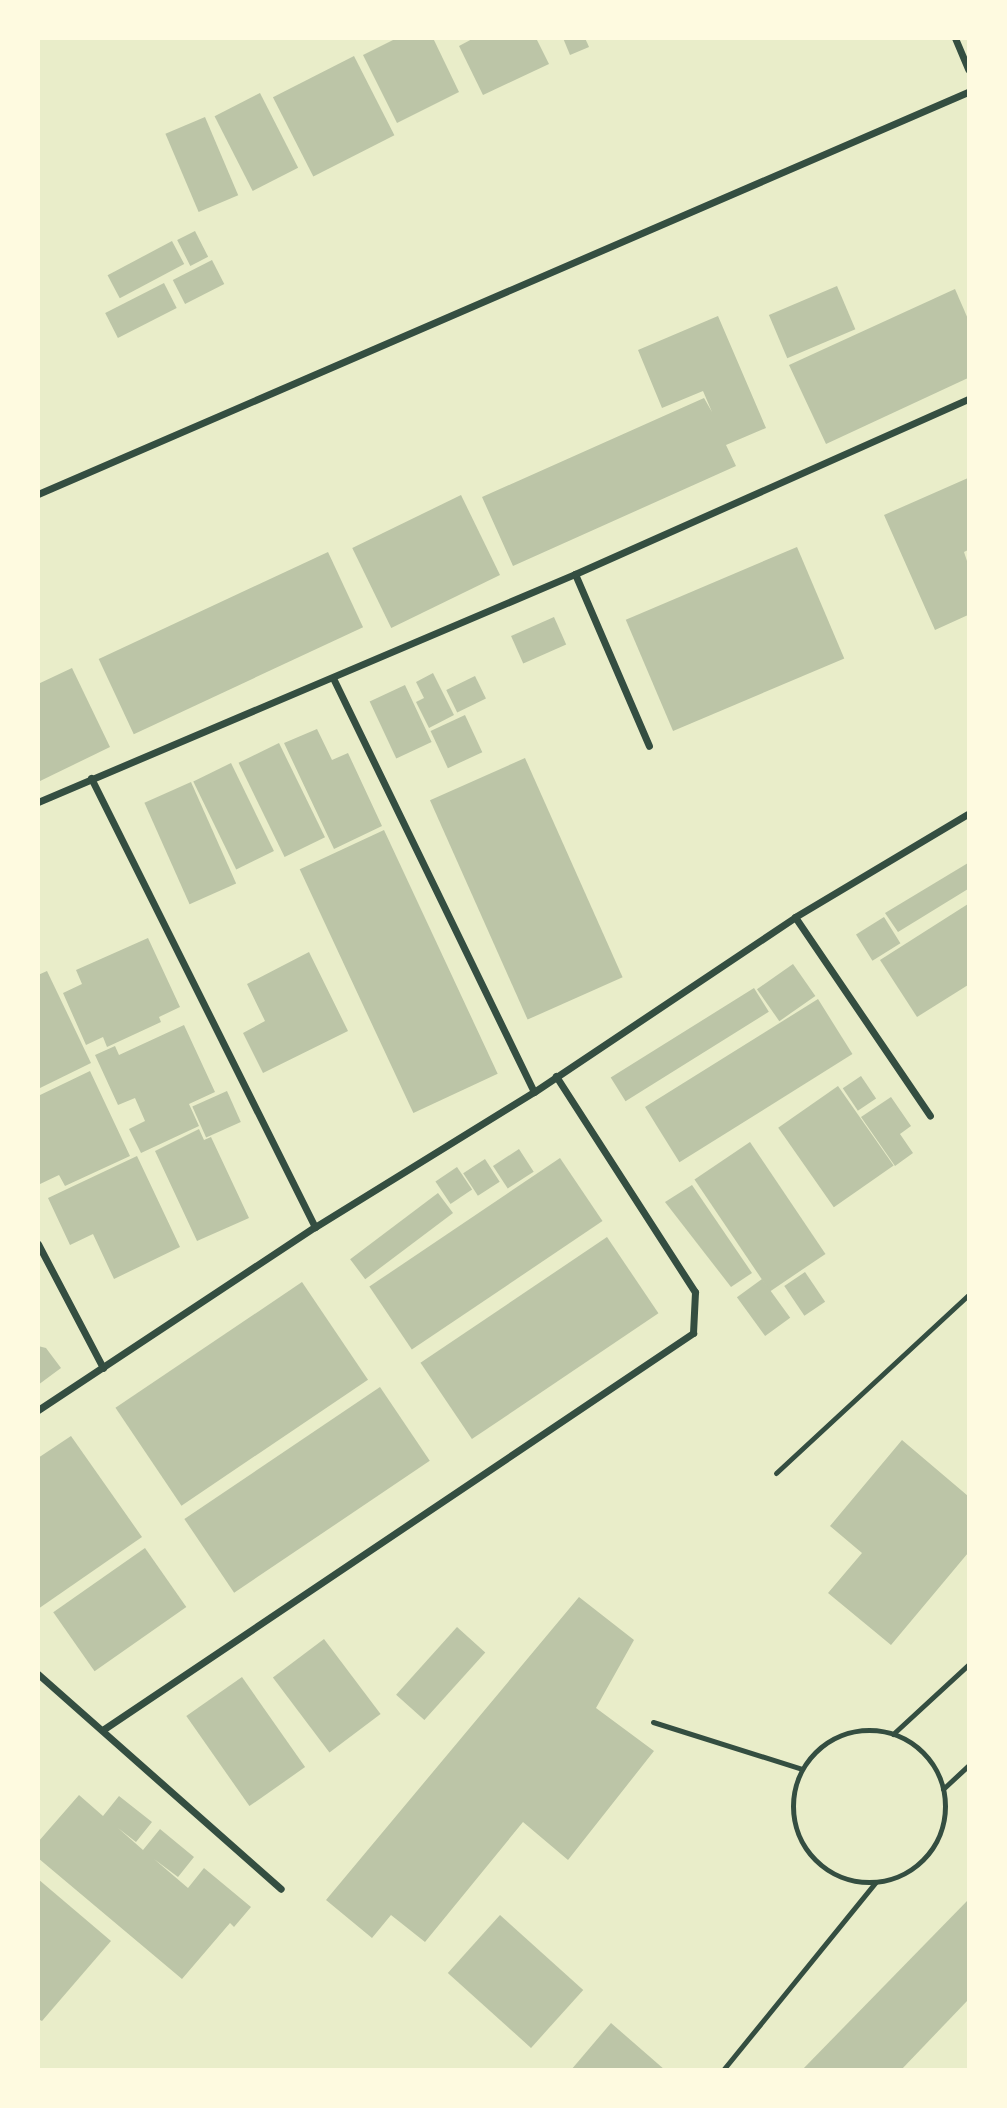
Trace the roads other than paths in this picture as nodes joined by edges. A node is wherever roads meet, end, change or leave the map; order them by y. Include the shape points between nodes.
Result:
1 (955, 38) edge
2 (968, 69) edge
3 (968, 92) edge
4 (968, 399) edge
5 (38, 494) edge
6 (575, 574) junction
7 (333, 678) junction
8 (649, 746) dead end
9 (91, 778) junction
10 (38, 802) edge
11 (968, 814) edge
12 (795, 917) junction
13 (556, 1076) junction
14 (534, 1092) junction
15 (930, 1116) dead end
16 (316, 1227) junction
17 (38, 1244) edge
18 (968, 1295) edge
19 (103, 1368) junction
20 (38, 1410) edge
21 (776, 1473) dead end
22 (968, 1665) edge
23 (38, 1674) edge
24 (653, 1722) dead end
25 (104, 1729) junction
26 (893, 1734) junction
27 (968, 1766) edge
28 (802, 1769) junction
29 (943, 1789) junction
30 (876, 1882) junction
31 (281, 1889) dead end
32 (723, 2070) edge

1 - 2 street
3 - 5 street
4 - 6 street
6 - 7 street
6 - 8 street
7 - 9 street
7 - 14 street
9 - 10 street
9 - 16 street
11 - 12 street
12 - 13 street
12 - 15 street
13 - 14 street
13 - 25 street via 695,1292 693,1333
14 - 16 street
16 - 19 street
17 - 19 street
18 - 21 lane
19 - 20 street
22 - 26 lane
23 - 25 street
24 - 28 lane
25 - 31 street
26 - 28 lane via 867,1730 841,1735 819,1749
26 - 29 lane via 916,1746 934,1765
27 - 29 lane
28 - 30 lane via 793,1792 799,1838 830,1872 853,1881
29 - 30 lane via 945,1815 937,1840 922,1861 901,1875
30 - 32 lane

